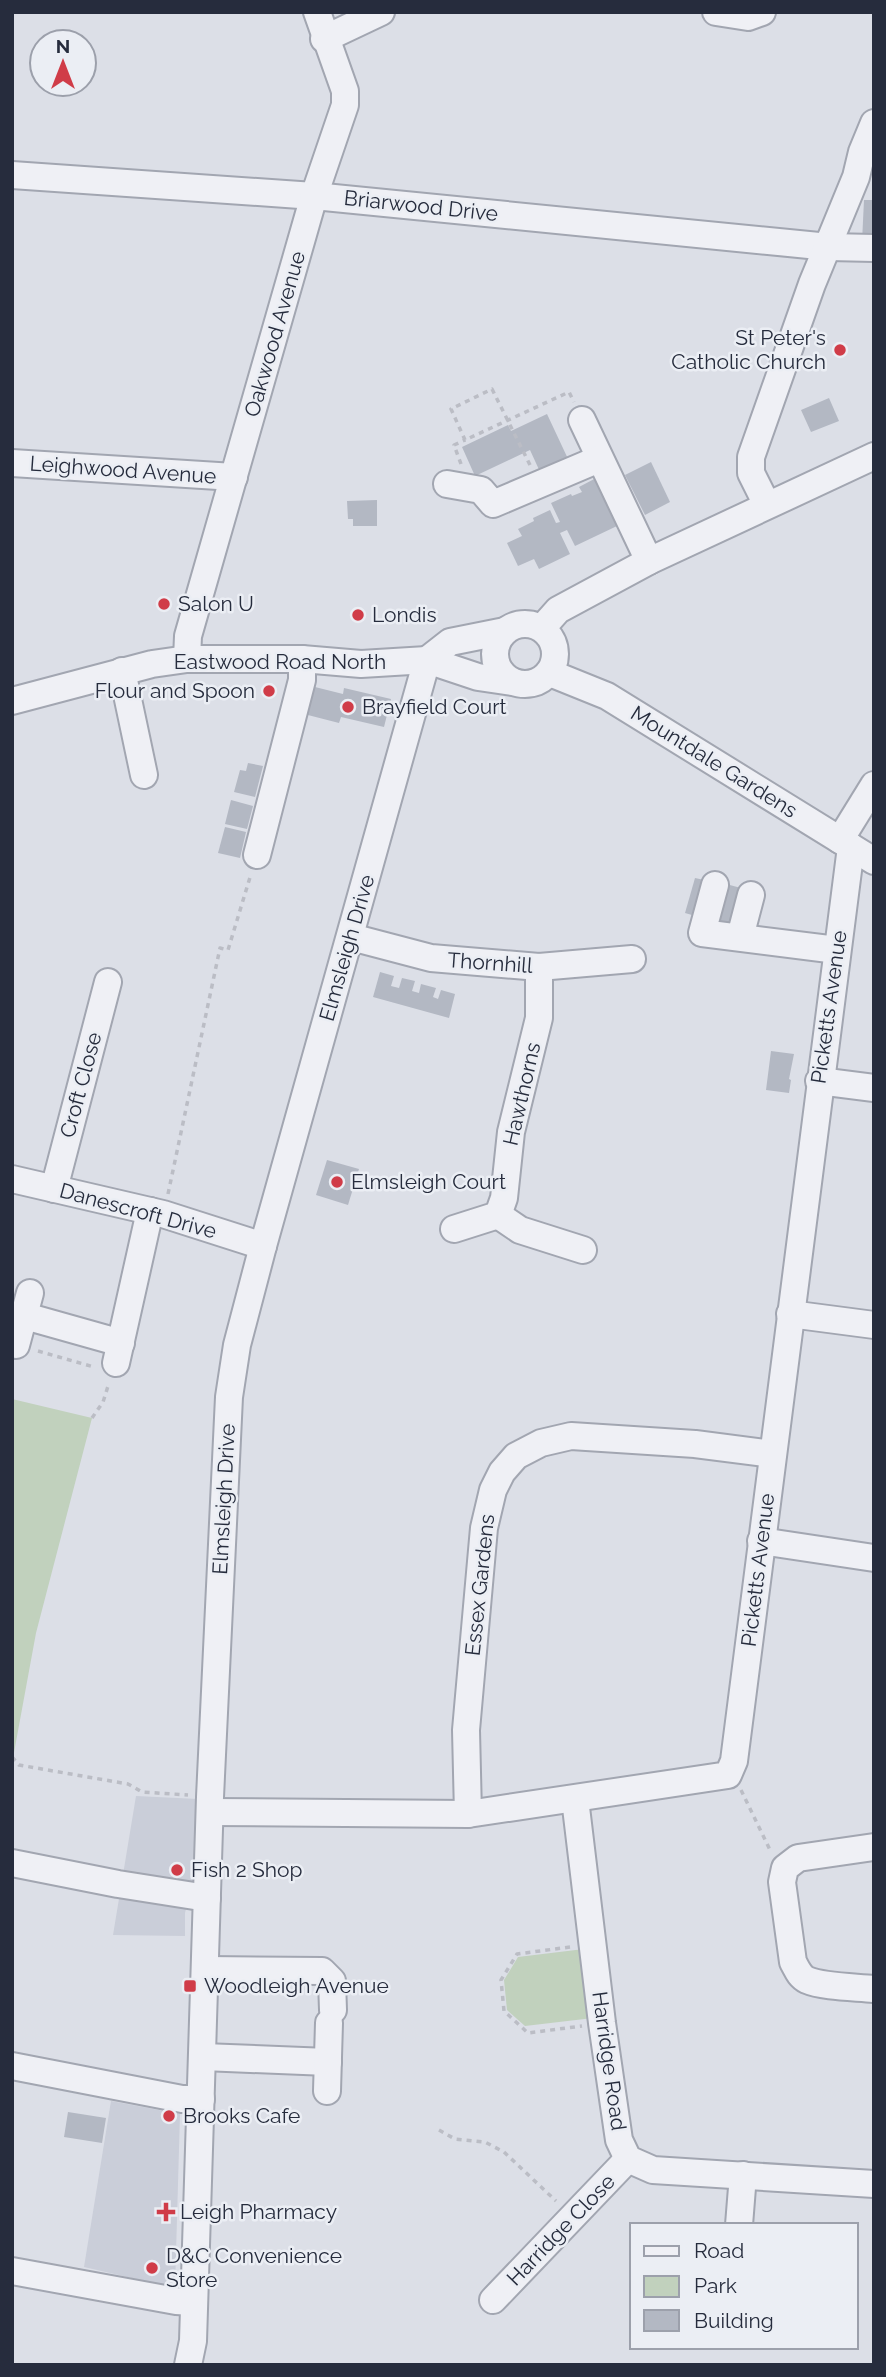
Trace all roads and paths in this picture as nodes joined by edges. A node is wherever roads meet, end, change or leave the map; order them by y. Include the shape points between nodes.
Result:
1 (317, 12) edge
2 (381, 12) edge
3 (716, 12) edge
4 (762, 12) edge
5 (324, 39) junction
6 (874, 122) edge
7 (12, 175) edge
8 (865, 178) edge
9 (314, 196) junction
10 (829, 247) junction
11 (874, 248) edge
12 (508, 420) junction
13 (582, 420) joint
14 (466, 440) junction
15 (874, 456) edge
16 (599, 459) junction
17 (12, 463) edge
18 (234, 477) junction
19 (540, 484) junction
20 (454, 485) joint
21 (767, 505) junction
22 (649, 561) junction
23 (542, 628) junction
24 (505, 631) junction
25 (187, 659) junction
26 (302, 659) junction
27 (427, 660) junction
28 (122, 671) junction
29 (550, 673) junction
30 (513, 681) junction
31 (12, 701) edge
32 (144, 775) dead end
33 (874, 785) edge
34 (845, 843) junction
35 (257, 855) joint
36 (874, 861) edge
37 (715, 885) dead end
38 (751, 895) dead end
39 (351, 937) junction
40 (740, 937) junction
41 (837, 950) junction
42 (632, 959) dead end
43 (539, 967) junction
44 (108, 982) dead end
45 (819, 1081) junction
46 (874, 1088) edge
47 (12, 1179) edge
48 (54, 1189) junction
49 (157, 1212) junction
50 (498, 1215) junction
51 (454, 1229) dead end
52 (262, 1246) junction
53 (583, 1250) dead end
54 (790, 1314) junction
55 (874, 1325) edge
56 (16, 1345) joint
57 (117, 1359) junction
58 (92, 1418) dead end
59 (772, 1454) junction
60 (761, 1541) junction
61 (874, 1558) edge
62 (12, 1757) edge
63 (728, 1775) junction
64 (575, 1799) junction
65 (210, 1805) junction
66 (468, 1814) junction
67 (874, 1847) edge
68 (12, 1863) edge
69 (785, 1868) junction
70 (207, 1898) junction
71 (593, 1944) junction
72 (206, 1970) junction
73 (874, 1989) edge
74 (602, 2023) junction
75 (203, 2057) junction
76 (328, 2062) junction
77 (12, 2066) edge
78 (327, 2091) dead end
79 (201, 2099) junction
80 (439, 2130) dead end
81 (628, 2159) junction
82 (743, 2175) junction
83 (874, 2184) edge
84 (573, 2217) junction
85 (739, 2223) edge
86 (12, 2271) edge
87 (493, 2300) dead end
88 (194, 2302) junction
89 (188, 2365) edge

1 - 5 street, Oakwood Avenue
2 - 5 street
3 - 4 street via 748,17
5 - 9 street, Oakwood Avenue via 345,91 345,105
6 - 8 street via 862,152
7 - 9 street, Briarwood Drive
8 - 10 street
9 - 10 street, Briarwood Drive
9 - 18 street, Oakwood Avenue
10 - 11 street, Briarwood Drive
10 - 21 street via 751,457 751,473
12 - 13 path via 569,392
12 - 14 path
12 - 14 path via 492,389 452,409
12 - 19 path
13 - 16 street
14 - 20 path via 454,445 463,468
15 - 21 street
16 - 19 street
16 - 22 street
17 - 18 street, Leighwood Avenue
18 - 25 street, Oakwood Avenue via 188,636
19 - 20 street via 493,504 481,490
21 - 22 street
22 - 23 street via 558,610
23 - 24 street via 523,623
23 - 29 street via 555,644
24 - 27 street via 450,642
24 - 30 street via 498,639 495,658 498,668
25 - 26 street, Eastwood Road North
25 - 28 street, Eastwood Road North
26 - 27 street, Eastwood Road North via 360,664
26 - 35 street via 302,680
27 - 30 street, Eastwood Road North via 478,677
27 - 39 street, Elmsleigh Drive
28 - 31 street, Eastwood Road North
28 - 32 street
29 - 30 street via 533,683
29 - 34 street, Mountdale Gardens via 607,696
33 - 34 street
34 - 36 street, Mountdale Gardens
34 - 41 street, Picketts Avenue
35 - 49 path via 228,950 220,948
37 - 40 street via 702,933
38 - 40 street
39 - 43 street, Thornhill via 431,958
39 - 52 street, Elmsleigh Drive
40 - 41 street
41 - 45 street, Picketts Avenue
42 - 43 street, Thornhill
43 - 50 street, Hawthorns via 540,1018 511,1132
44 - 48 street, Croft Close
45 - 46 street
45 - 54 street, Picketts Avenue
47 - 48 street, Danescroft Drive
48 - 49 street, Danescroft Drive
49 - 52 street, Danescroft Drive
49 - 57 street
50 - 51 street
50 - 53 street via 520,1230
52 - 65 street, Elmsleigh Drive via 229,1397
54 - 55 street
54 - 59 street, Picketts Avenue
56 - 57 path
56 - 57 street via 27,1304
57 - 58 path via 103,1402
59 - 60 street, Picketts Avenue
59 - 66 street, Essex Gardens via 570,1436 541,1443 516,1456 502,1472 487,1510 483,1542 466,1730
60 - 61 street
60 - 63 street, Picketts Avenue via 734,1761
62 - 65 path via 19,1765 128,1784 142,1792
63 - 64 street
63 - 69 path via 743,1791 772,1857
64 - 66 street
64 - 71 street, Harridge Road
65 - 66 street
65 - 70 street, Elmsleigh Drive
67 - 69 street via 798,1858
68 - 70 street
69 - 73 street via 782,1882 798,1972 815,1982
70 - 72 street, Elmsleigh Drive
71 - 74 street, Harridge Road
71 - 74 path via 517,1954 501,1980 504,2011 528,2033
72 - 75 street, Elmsleigh Drive
72 - 76 street via 322,1971 332,1981
74 - 81 street, Harridge Road via 619,2140
75 - 76 street
75 - 79 street, Elmsleigh Drive
76 - 78 street
77 - 79 street
79 - 88 street, Elmsleigh Drive
80 - 84 path via 454,2139 485,2142 504,2152
81 - 82 street, Harridge Road via 653,2170
81 - 84 street, Harridge Close
82 - 83 street, Harridge Road
82 - 85 street
84 - 87 street, Harridge Close
86 - 88 street
88 - 89 street, Elmsleigh Drive

